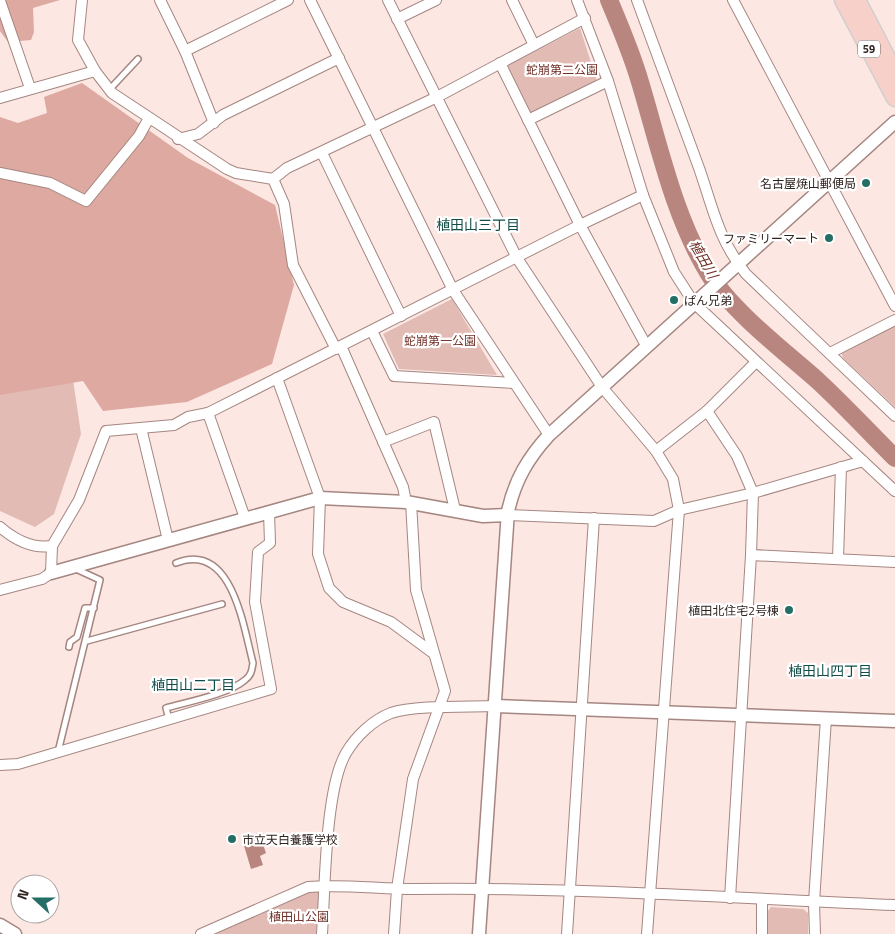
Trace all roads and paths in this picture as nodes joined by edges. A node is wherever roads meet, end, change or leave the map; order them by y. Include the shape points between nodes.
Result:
1 (82, 0) edge
2 (160, 0) edge
3 (288, 0) edge
4 (310, 0) edge
5 (388, 0) edge
6 (436, 0) edge
7 (512, 0) edge
8 (577, 0) edge
9 (638, 0) edge
10 (733, 0) edge
11 (843, 0) edge
12 (857, 0) edge
13 (0, 1) edge
14 (585, 18) junction
15 (398, 19) junction
16 (534, 45) junction
17 (186, 52) junction
18 (339, 58) junction
19 (138, 59) dead end
20 (500, 63) junction
21 (95, 71) junction
22 (895, 73) edge
23 (608, 81) junction
24 (30, 88) junction
25 (109, 90) junction
26 (437, 96) junction
27 (0, 98) edge
28 (895, 98) edge
29 (149, 118) junction
30 (528, 120) junction
31 (895, 122) edge
32 (214, 123) junction
33 (372, 126) junction
34 (178, 139) junction
35 (322, 153) junction
36 (0, 174) edge
37 (273, 179) junction
38 (829, 181) junction
39 (643, 196) junction
40 (580, 225) junction
41 (517, 258) junction
42 (737, 264) junction
43 (453, 290) junction
44 (696, 302) junction
45 (895, 306) edge
46 (401, 316) junction
47 (895, 320) edge
48 (372, 330) junction
49 (647, 347) junction
50 (338, 348) junction
51 (830, 353) junction
52 (756, 362) junction
53 (277, 378) junction
54 (514, 383) junction
55 (602, 387) junction
56 (707, 411) junction
57 (208, 413) junction
58 (895, 416) edge
59 (141, 428) junction
60 (549, 435) junction
61 (383, 442) junction
62 (656, 451) junction
63 (863, 461) junction
64 (841, 467) junction
65 (753, 492) junction
66 (895, 492) edge
67 (320, 498) junction
68 (408, 502) junction
69 (455, 510) junction
70 (679, 510) junction
71 (269, 512) junction
72 (508, 515) junction
73 (245, 518) junction
74 (594, 518) junction
75 (0, 527) edge
76 (168, 540) junction
77 (52, 546) junction
78 (752, 555) junction
79 (838, 560) junction
80 (895, 562) edge
81 (176, 563) dead end
82 (71, 567) junction
83 (51, 573) junction
84 (0, 590) edge
85 (222, 604) dead end
86 (94, 608) junction
87 (87, 641) junction
88 (69, 647) dead end
89 (433, 653) junction
90 (494, 706) junction
91 (439, 708) junction
92 (581, 709) junction
93 (665, 712) junction
94 (741, 715) junction
95 (826, 718) junction
96 (169, 719) junction
97 (895, 721) edge
98 (58, 752) junction
99 (0, 765) edge
100 (326, 886) junction
101 (482, 888) junction
102 (397, 889) junction
103 (570, 892) junction
104 (650, 895) junction
105 (730, 898) junction
106 (762, 900) junction
107 (814, 902) junction
108 (895, 905) edge
109 (0, 925) edge
110 (15, 934) edge
111 (201, 934) edge
112 (322, 934) edge
113 (394, 934) edge
114 (479, 934) edge
115 (567, 934) edge
116 (647, 934) edge
117 (762, 934) edge
118 (815, 934) edge

1 - 21 street via 77,34
2 - 17 street
3 - 17 street
4 - 18 street
5 - 15 street
6 - 15 street
7 - 16 street
8 - 14 street
9 - 42 street via 720,234
10 - 38 street
11 - 28 main road, 59
12 - 22 main road, 59
13 - 24 street
14 - 16 street
14 - 23 street
15 - 26 street
16 - 20 street
17 - 32 street
18 - 32 street via 223,115
18 - 33 street
19 - 25 lane
20 - 26 street
20 - 30 street
21 - 24 street
21 - 25 street
23 - 30 street
23 - 39 street
24 - 27 street
25 - 29 street
26 - 33 street
26 - 41 street
29 - 34 street
29 - 36 street via 139,136 86,201 50,183
30 - 40 street
31 - 38 street
32 - 34 street via 198,134
33 - 35 street
33 - 43 street
34 - 37 street via 231,171
35 - 37 street via 287,168
35 - 46 street
37 - 50 street via 284,204 293,265
38 - 42 street
38 - 45 street
39 - 40 street
39 - 44 street via 674,272
40 - 41 street
40 - 49 street
41 - 43 street
41 - 55 street
42 - 44 street
42 - 51 street
43 - 46 street
43 - 54 street
44 - 49 street
44 - 52 street
46 - 48 street
47 - 51 street
48 - 50 street
48 - 54 street via 394,376
49 - 55 street
50 - 53 street
50 - 61 street
51 - 58 street
52 - 56 street
52 - 63 street
53 - 57 street
53 - 67 street
54 - 60 street
55 - 60 street
55 - 62 street
56 - 62 street
56 - 65 street via 737,456
57 - 59 street via 188,417 174,425
57 - 73 street
59 - 76 street
59 - 77 street via 106,431 79,500
60 - 72 street via 530,455 520,473
61 - 68 street
61 - 69 street via 434,422
62 - 70 street via 674,479
63 - 64 street
63 - 66 street
64 - 65 street
64 - 79 street
65 - 70 street
65 - 78 street
67 - 68 street
67 - 71 street
67 - 89 street via 318,554 328,588 343,602 391,622
68 - 69 street
68 - 89 street via 416,590
69 - 72 street via 483,516
70 - 74 street via 654,520
70 - 93 street
71 - 73 street
71 - 96 street via 270,543 258,552 255,602 271,689
72 - 74 street
72 - 90 street
73 - 76 street
74 - 92 street
75 - 77 street via 12,538 30,545 40,548
76 - 82 street
77 - 83 street
78 - 79 street
78 - 94 street
79 - 80 street
81 - 96 lane via 189,558 202,559 220,569 238,608 253,663 244,682 216,694 166,708
82 - 83 street
82 - 86 lane via 100,580
83 - 84 street via 42,579
85 - 87 lane
86 - 87 lane
86 - 88 lane via 85,608 77,637
87 - 98 lane
89 - 91 street via 444,691
90 - 91 street
90 - 92 street
90 - 101 street
91 - 100 street via 392,713 374,722 346,753 332,804
91 - 102 street via 413,779
92 - 93 street
92 - 103 street
93 - 94 street
93 - 104 street
94 - 95 street
94 - 105 street
95 - 97 street
95 - 107 street
96 - 98 street
98 - 99 street via 18,764
100 - 102 street
100 - 111 street via 308,887
100 - 112 street
101 - 102 street
101 - 103 street
101 - 114 street
102 - 113 street
103 - 104 street
103 - 115 street
104 - 105 street
104 - 116 street
105 - 106 street
106 - 107 street
106 - 117 street
107 - 108 street
107 - 118 street
109 - 110 street

